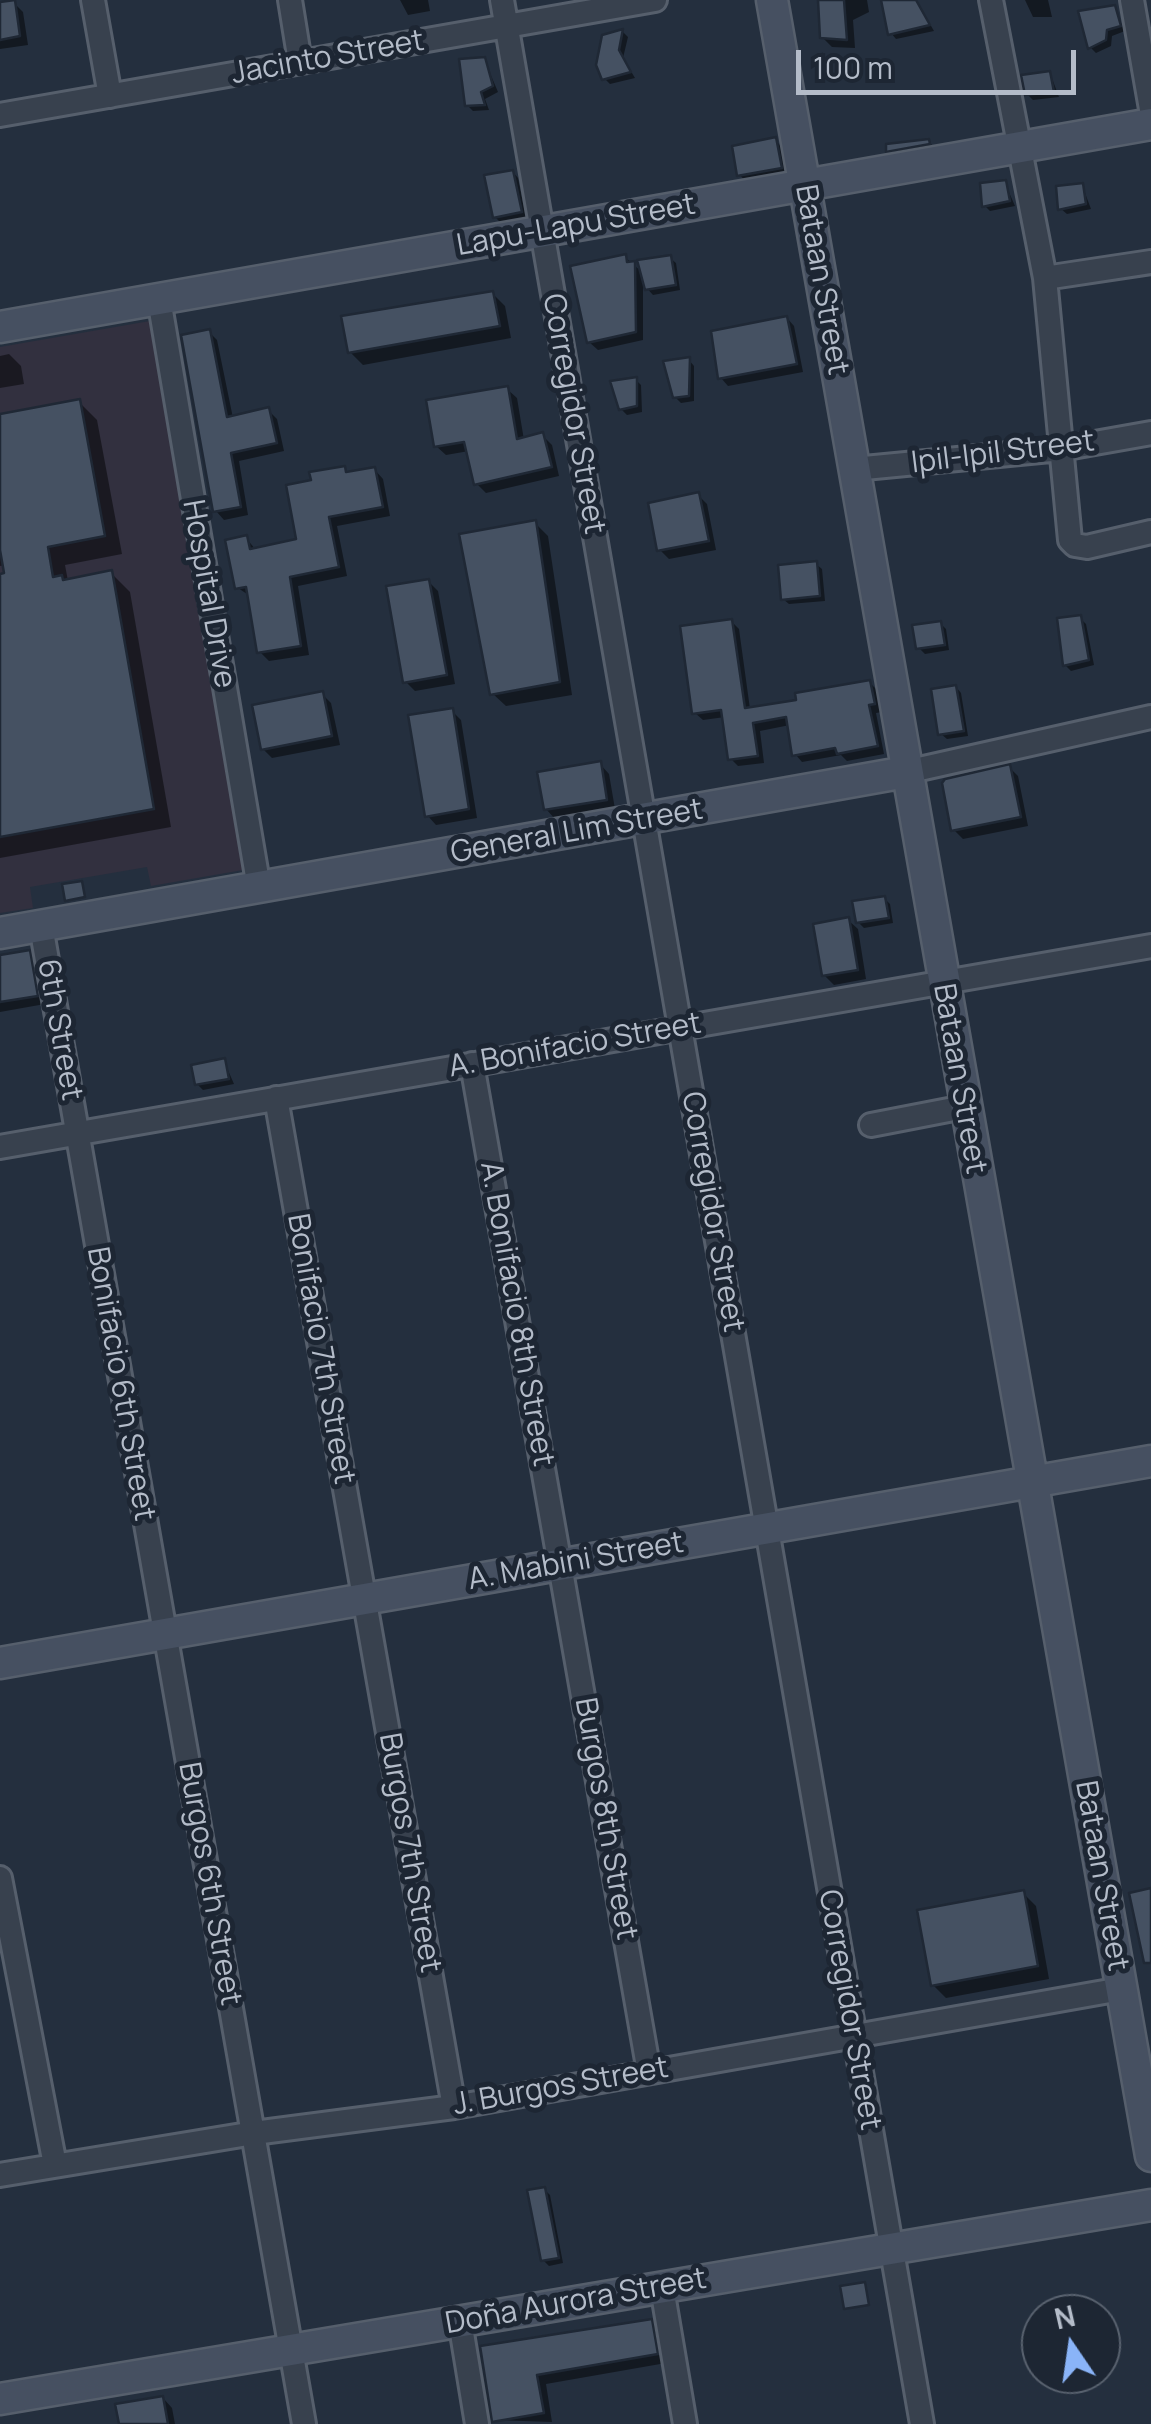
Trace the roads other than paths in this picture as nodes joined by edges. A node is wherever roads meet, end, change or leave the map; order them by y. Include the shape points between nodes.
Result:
1 (93, 0) edge
2 (290, 0) edge
3 (502, 0) edge
4 (655, 0) edge
5 (772, 0) edge
6 (991, 0) edge
7 (1132, 0) edge
8 (506, 26) junction
9 (300, 62) junction
10 (110, 96) junction
11 (1151, 109) edge
12 (0, 115) edge
13 (1151, 124) edge
14 (1016, 148) junction
15 (804, 186) junction
16 (542, 232) junction
17 (1151, 262) edge
18 (1045, 278) junction
19 (159, 299) junction
20 (0, 327) edge
21 (1151, 433) edge
22 (1061, 450) junction
23 (854, 469) junction
24 (1151, 532) edge
25 (1151, 717) edge
26 (906, 772) junction
27 (644, 821) junction
28 (259, 888) junction
29 (40, 926) junction
30 (0, 933) edge
31 (1151, 946) edge
32 (942, 983) junction
33 (680, 1027) junction
34 (472, 1064) junction
35 (276, 1098) junction
36 (964, 1107) junction
37 (871, 1125) dead end
38 (76, 1134) junction
39 (0, 1147) edge
40 (1151, 1461) edge
41 (1031, 1482) junction
42 (767, 1529) junction
43 (560, 1565) junction
44 (364, 1599) junction
45 (164, 1634) junction
46 (0, 1663) edge
47 (0, 1878) edge
48 (1121, 1988) junction
49 (853, 2036) junction
50 (649, 2072) junction
51 (454, 2106) junction
52 (254, 2133) junction
53 (1151, 2156) edge
54 (55, 2165) junction
55 (0, 2175) edge
56 (1151, 2205) edge
57 (892, 2248) junction
58 (662, 2288) junction
59 (460, 2322) junction
60 (290, 2350) junction
61 (0, 2399) edge
62 (304, 2424) edge
63 (477, 2424) edge
64 (685, 2424) edge
65 (922, 2424) edge

1 - 10 street
2 - 9 street
3 - 8 street, Corregidor Street
4 - 8 street, Jacinto Street
5 - 15 street, Bataan Street
6 - 14 street
7 - 11 street
8 - 9 street, Jacinto Street
8 - 16 street, Corregidor Street
9 - 10 street, Jacinto Street
10 - 12 street, Jacinto Street
13 - 14 street, Lapu-Lapu Street
14 - 15 street, Lapu-Lapu Street
14 - 18 street
15 - 16 street, Lapu-Lapu Street
15 - 23 street, Bataan Street
16 - 19 street, Lapu-Lapu Street
16 - 27 street, Corregidor Street
17 - 18 street
18 - 22 street
19 - 20 street, Lapu-Lapu Street
19 - 28 street, Hospital Drive
21 - 22 street, Ipil-Ipil Street
22 - 23 street, Ipil-Ipil Street
22 - 24 street via 1074,546
23 - 26 street, Bataan Street
25 - 26 street, General Lim Street
26 - 27 street, General Lim Street
26 - 32 street, Bataan Street
27 - 28 street, General Lim Street
27 - 33 street, Corregidor Street
28 - 29 street, General Lim Street
29 - 30 street, General Lim Street
29 - 38 street, 6th Street
31 - 32 street, A. Bonifacio Street
32 - 33 street, A. Bonifacio Street
32 - 36 street, Bataan Street
33 - 34 street, A. Bonifacio Street
33 - 42 street, Corregidor Street
34 - 35 street, A. Bonifacio Street
34 - 43 street, A. Bonifacio 8th Street
35 - 38 street, A. Bonifacio Street
35 - 44 street, Bonifacio 7th Street
36 - 37 street
36 - 41 street, Bataan Street
38 - 39 street, A. Bonifacio Street
38 - 45 street, Bonifacio 6th Street
40 - 41 street, A. Mabini Street
41 - 42 street, A. Mabini Street
41 - 48 street, Bataan Street
42 - 43 street, A. Mabini Street
42 - 49 street, Corregidor Street
43 - 44 street, A. Mabini Street
43 - 50 street, Burgos 8th Street
44 - 45 street, A. Mabini Street
44 - 51 street, Burgos 7th Street
45 - 46 street, A. Mabini Street
45 - 52 street, Burgos 6th Street
47 - 54 street
48 - 49 street, J. Burgos Street
48 - 53 street, Bataan Street
49 - 50 street, J. Burgos Street
49 - 57 street, Corregidor Street
50 - 51 street, J. Burgos Street
51 - 52 street, J. Burgos Street
52 - 54 street, J. Burgos Street
52 - 60 street, Burgos 6th Street
54 - 55 street, J. Burgos Street
56 - 57 street, Doña Aurora Street
57 - 58 street, Doña Aurora Street
57 - 65 street, Corregidor Street
58 - 59 street, Doña Aurora Street
58 - 64 street
59 - 60 street, Doña Aurora Street
59 - 63 street
60 - 61 street, Doña Aurora Street
60 - 62 street, Burgos 6th Street

